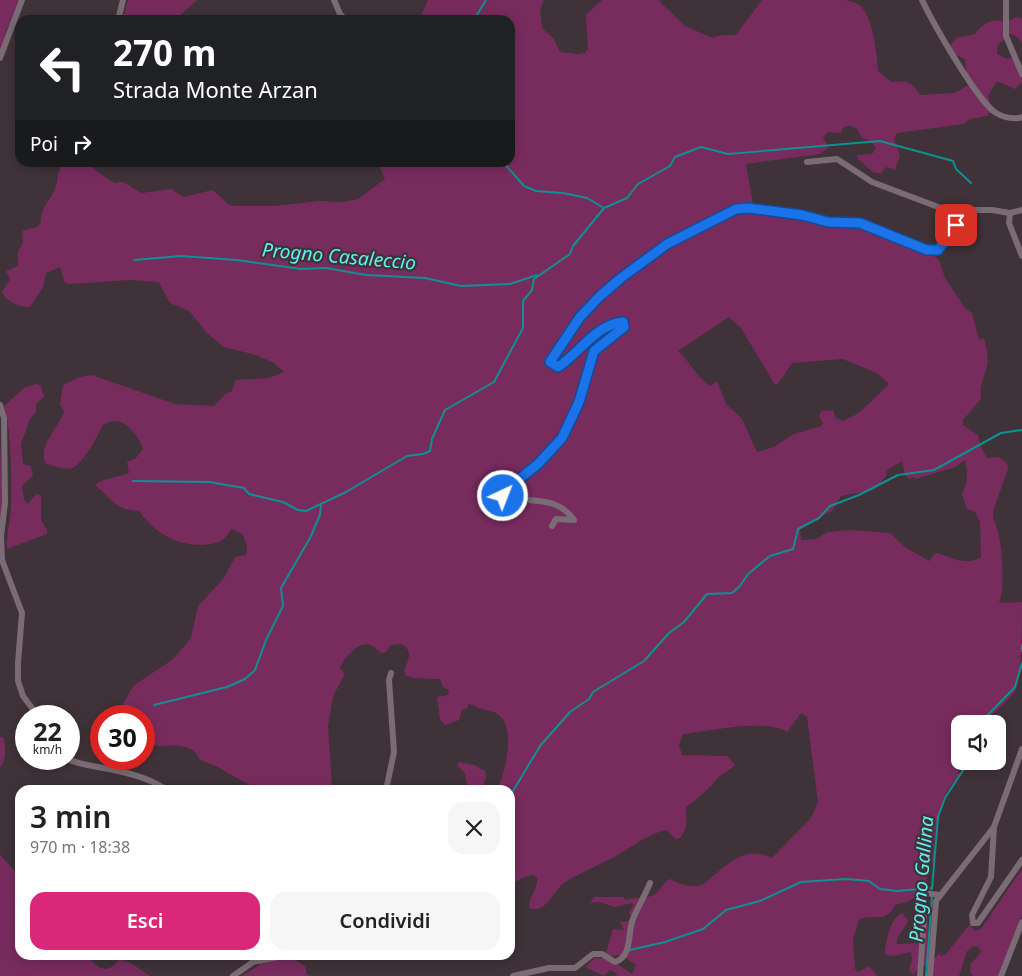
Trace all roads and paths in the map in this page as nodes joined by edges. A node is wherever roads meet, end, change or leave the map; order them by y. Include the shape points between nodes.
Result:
1 (22, 0) edge
2 (123, 0) edge
3 (334, 0) edge
4 (922, 0) edge
5 (1006, 0) edge
6 (16, 15) edge
7 (119, 15) edge
8 (341, 15) edge
9 (15, 18) edge
10 (0, 58) edge
11 (1022, 74) edge
12 (1022, 117) edge
13 (807, 162) dead end
14 (1022, 210) edge
15 (1010, 212) junction
16 (962, 216) junction
17 (1022, 256) edge
18 (0, 406) edge
19 (552, 526) dead end
20 (391, 673) dead end
21 (30, 705) edge
22 (1022, 748) edge
23 (80, 764) edge
24 (158, 785) edge
25 (387, 785) edge
26 (994, 827) junction
27 (1022, 860) edge
28 (650, 883) dead end
29 (937, 895) junction
30 (1022, 922) edge
31 (251, 960) edge
32 (233, 976) edge
33 (513, 976) edge
34 (920, 976) edge
35 (930, 976) edge
36 (1001, 976) edge

1 - 6 street
2 - 7 street
3 - 8 street
4 - 12 street via 982,100 995,112 1010,119
5 - 11 street via 1006,36
9 - 10 street
13 - 16 street via 836,159 872,182
14 - 15 street
15 - 16 street via 974,210
15 - 17 street via 1009,223
16 - 19 street via 938,250 927,250 860,223 828,222 742,208 667,244 600,296 580,317 550,362 558,367 613,323 623,322 624,327 594,351 579,402 562,438 538,464 503,492 503,496 511,498 552,502 567,510 574,520 556,519
18 - 21 street via 4,418 2,560 22,613 18,681
20 - 25 street via 394,752
22 - 26 street
23 - 24 street via 122,771
26 - 27 street via 991,877 972,915 972,922 978,923
26 - 29 street
28 - 33 street via 631,922 628,948 619,961 597,953 575,968 549,968
29 - 34 street via 926,893 923,896
29 - 35 street
30 - 36 street
31 - 32 street

